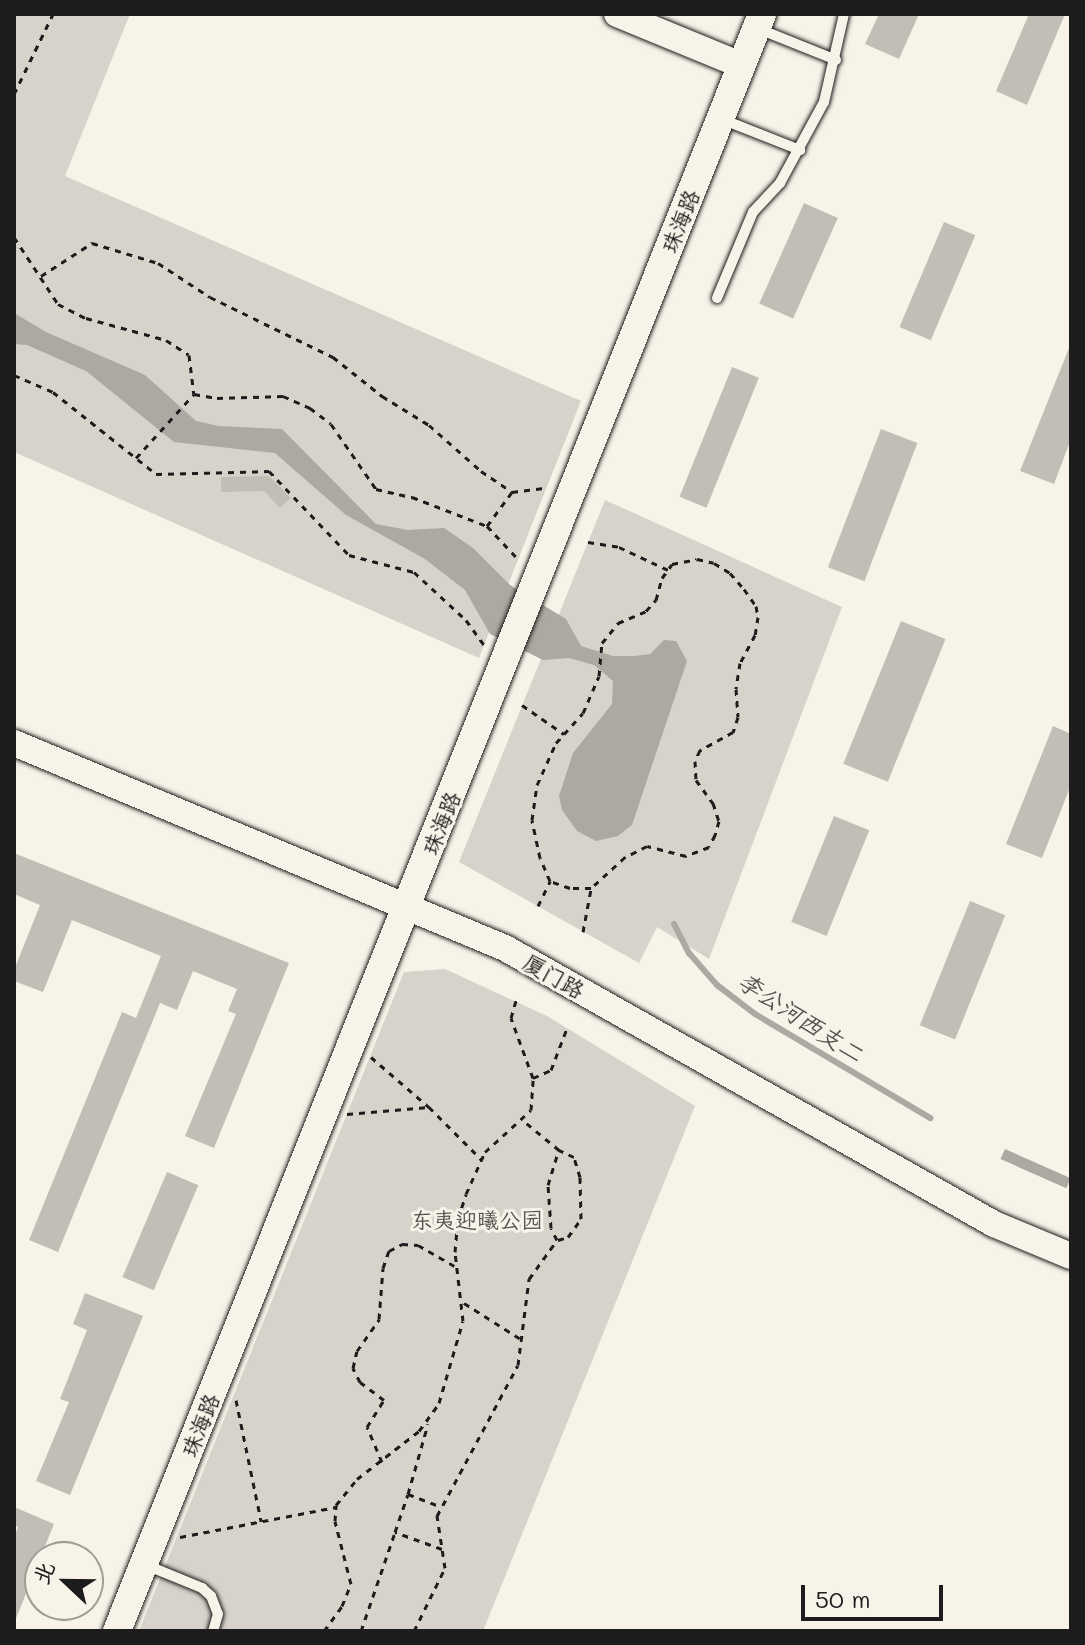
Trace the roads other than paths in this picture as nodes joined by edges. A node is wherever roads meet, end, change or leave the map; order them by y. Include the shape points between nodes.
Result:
1 (617, 14) edge
2 (844, 14) edge
3 (759, 21) edge
4 (836, 60) junction
5 (741, 65) junction
6 (720, 118) junction
7 (800, 150) junction
8 (717, 298) dead end
9 (14, 743) edge
10 (408, 908) junction
11 (1071, 1256) edge
12 (144, 1564) junction
13 (117, 1631) edge
14 (213, 1631) edge

1 - 5 street
2 - 4 lane
3 - 4 lane
3 - 5 main road, 珠海路
4 - 7 lane via 824,102
5 - 6 main road, 珠海路
6 - 7 lane
6 - 10 main road, 珠海路 via 536,584 496,649
7 - 8 lane via 753,212
9 - 10 street, 厦门路
10 - 11 street, 厦门路 via 505,948 994,1224
10 - 12 main road, 珠海路
12 - 13 main road, 珠海路
12 - 14 lane via 211,1596 218,1614

